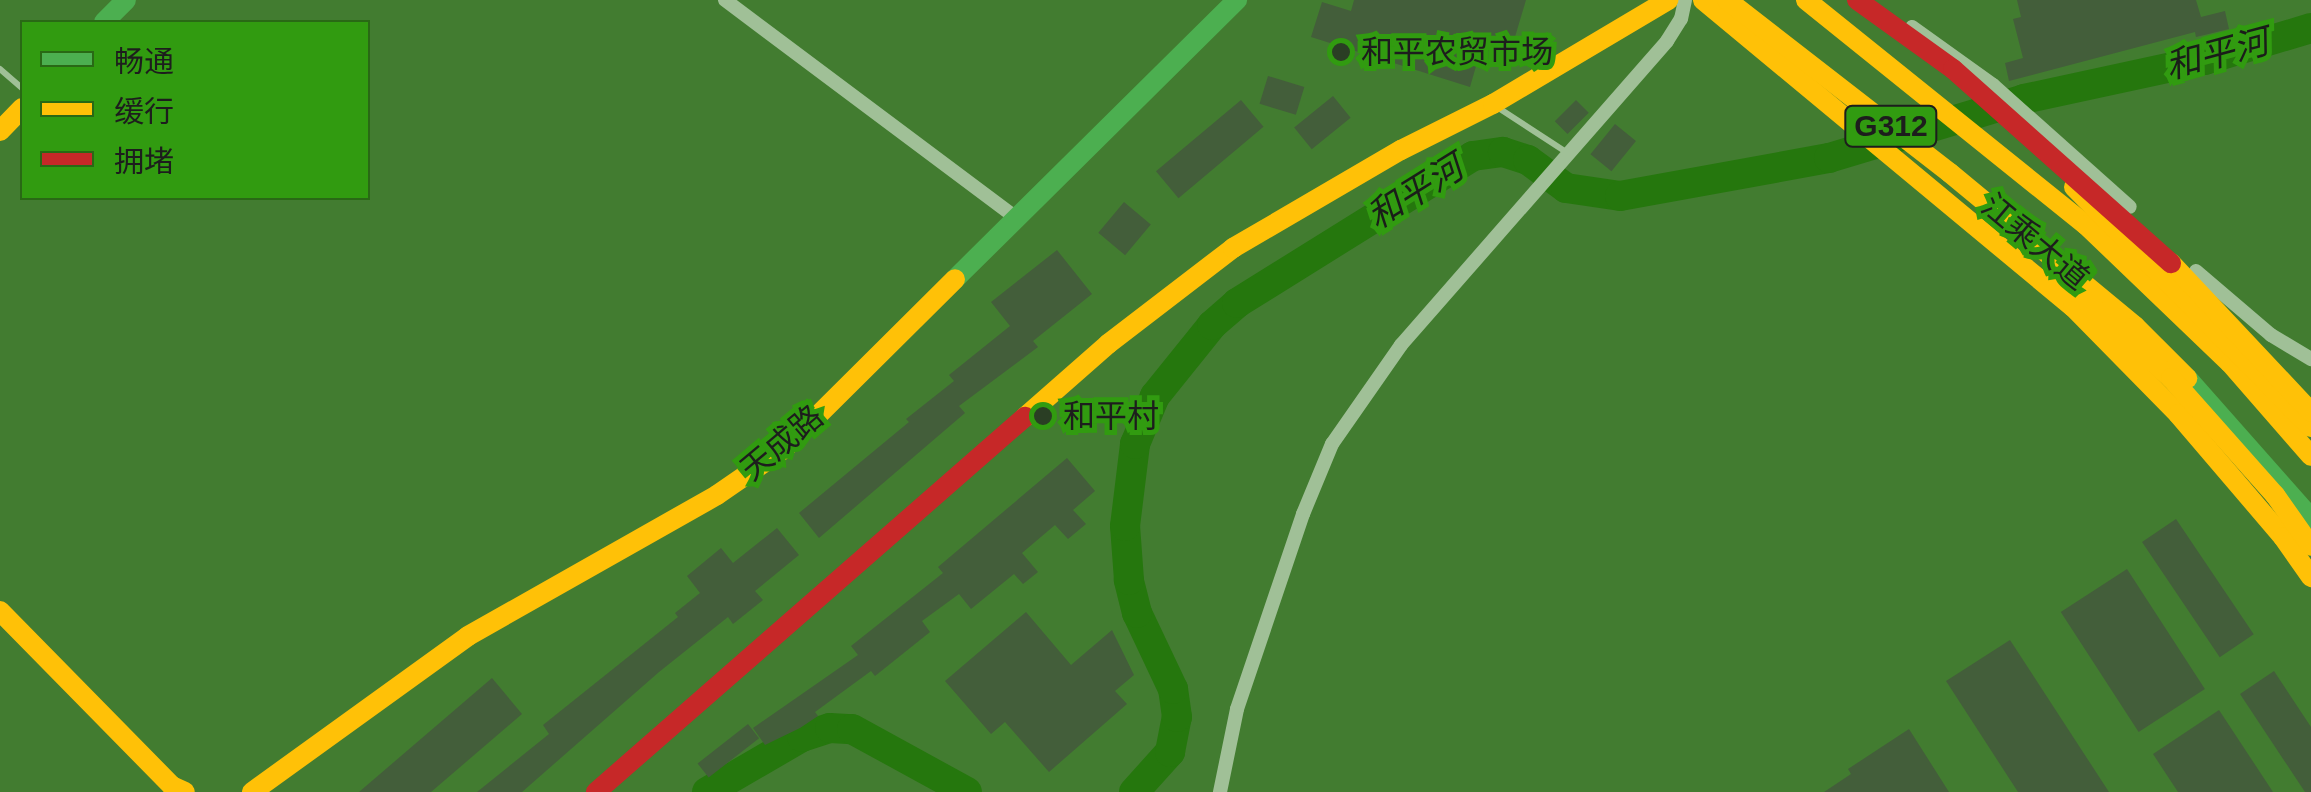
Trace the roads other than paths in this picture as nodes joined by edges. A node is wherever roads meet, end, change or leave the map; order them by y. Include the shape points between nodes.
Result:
1 (126, 0) edge
2 (725, 0) edge
3 (1237, 0) edge
4 (1668, 0) edge
5 (1685, 0) edge
6 (1704, 0) edge
7 (1727, 0) edge
8 (1806, 0) edge
9 (1857, 0) edge
10 (106, 20) edge
11 (0, 69) edge
12 (20, 86) edge
13 (1493, 104) junction
14 (20, 110) edge
15 (1860, 123) junction
16 (0, 131) edge
17 (1562, 158) junction
18 (1015, 217) junction
19 (2311, 359) edge
20 (2311, 412) edge
21 (2311, 427) edge
22 (2311, 456) edge
23 (2311, 518) edge
24 (2311, 546) edge
25 (2311, 578) edge
26 (0, 611) edge
27 (174, 790) edge
28 (252, 792) edge
29 (596, 792) edge
30 (1220, 792) edge

1 - 10 main road
2 - 18 street
3 - 18 main road, 天成路
4 - 13 main road
5 - 17 street via 1667,42
6 - 15 main road
7 - 23 main road, 江乘大道 / G312 via 2135,326
8 - 22 main road, 江乘大道 / G312 via 2086,225 2230,363
9 - 19 street via 1928,35 1993,85 2220,295
9 - 20 main road via 1952,70 2131,223
9 - 21 main road via 2034,152
11 - 12 lane
13 - 17 lane
13 - 29 main road via 1401,150 1179,285
14 - 16 main road
15 - 24 main road via 2041,261 2170,378 2275,495
15 - 25 main road via 2073,307 2178,414
17 - 30 street via 1401,344 1332,444 1237,709
18 - 28 main road, 天成路 via 784,448 717,495 468,636
26 - 27 main road

